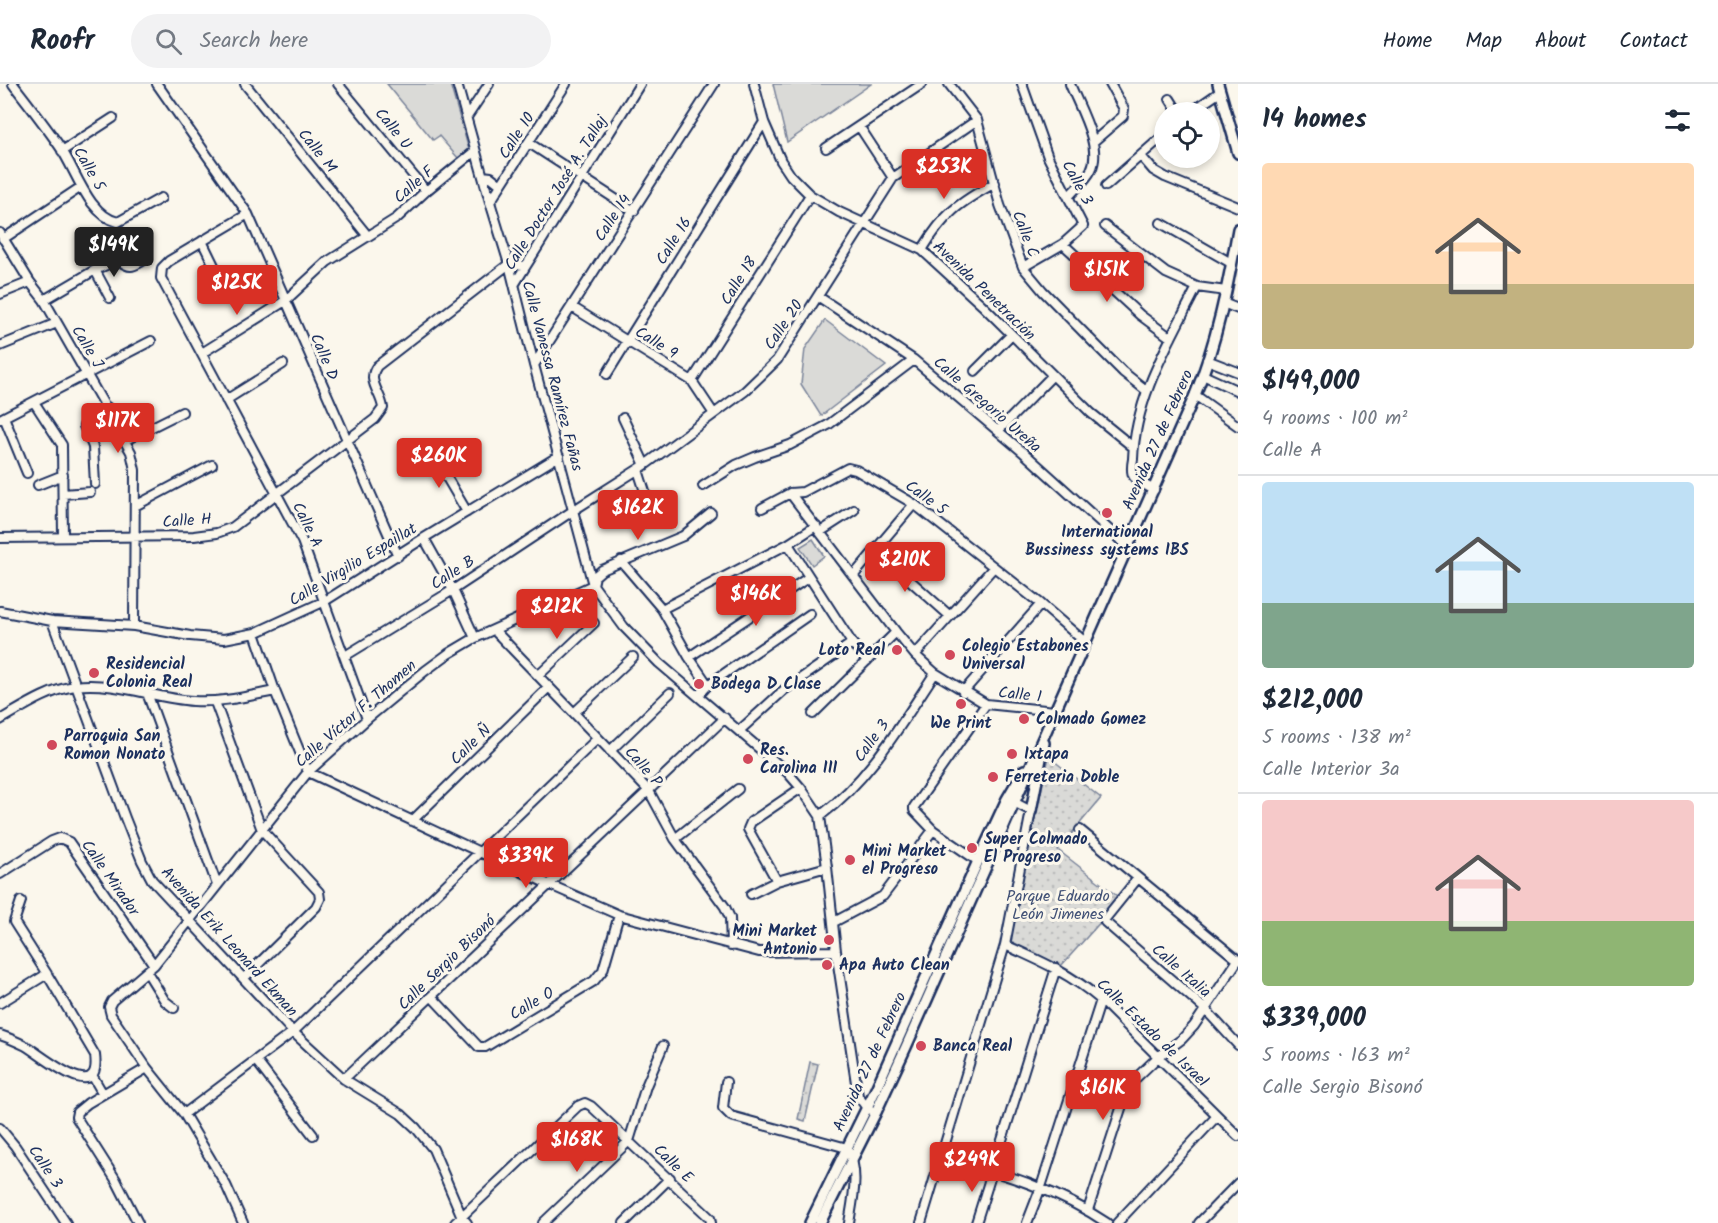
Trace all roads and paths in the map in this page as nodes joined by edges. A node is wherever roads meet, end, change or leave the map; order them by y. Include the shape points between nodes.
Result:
1 (13, 84) edge
2 (157, 84) edge
3 (245, 84) edge
4 (339, 84) edge
5 (458, 84) edge
6 (489, 84) edge
7 (566, 84) edge
8 (640, 84) edge
9 (714, 84) edge
10 (754, 84) edge
11 (922, 84) edge
12 (949, 84) edge
13 (1022, 84) edge
14 (1070, 84) edge
15 (1110, 84) edge
16 (1219, 88) edge
17 (1170, 99) dead end
18 (1172, 102) edge
19 (1203, 102) edge
20 (467, 117) junction
21 (113, 118) dead end
22 (977, 120) junction
23 (764, 122) junction
24 (859, 126) junction
25 (1094, 141) junction
26 (529, 143) junction
27 (1154, 144) edge
28 (826, 148) dead end
29 (62, 151) junction
30 (476, 151) junction
31 (1238, 153) edge
32 (1141, 156) junction
33 (483, 176) junction
34 (582, 177) junction
35 (893, 178) junction
36 (995, 183) junction
37 (501, 185) junction
38 (1107, 186) dead end
39 (81, 188) junction
40 (426, 191) junction
41 (810, 195) junction
42 (1069, 196) junction
43 (161, 198) dead end
44 (490, 202) junction
45 (1238, 207) edge
46 (634, 211) junction
47 (248, 214) junction
48 (1161, 223) dead end
49 (865, 225) junction
50 (1105, 226) dead end
51 (1238, 229) edge
52 (367, 235) junction
53 (2, 236) edge
54 (202, 241) junction
55 (1063, 244) junction
56 (922, 250) junction
57 (146, 259) dead end
58 (1232, 263) junction
59 (509, 264) junction
60 (525, 266) junction
61 (1023, 267) junction
62 (95, 270) junction
63 (30, 282) junction
64 (514, 285) junction
65 (1197, 287) junction
66 (1226, 291) junction
67 (227, 292) dead end
68 (0, 294) edge
69 (819, 297) junction
70 (110, 298) dead end
71 (44, 300) junction
72 (285, 300) junction
73 (1223, 303) junction
74 (572, 307) junction
75 (1238, 309) edge
76 (57, 323) junction
77 (1011, 335) junction
78 (1172, 338) junction
79 (151, 340) dead end
80 (627, 341) junction
81 (0, 346) edge
82 (202, 353) junction
83 (914, 360) junction
84 (1208, 360) junction
85 (283, 364) dead end
86 (534, 366) junction
87 (975, 371) dead end
88 (1238, 372) edge
89 (88, 374) junction
90 (607, 374) dead end
91 (1203, 375) junction
92 (1052, 376) junction
93 (692, 381) junction
94 (1147, 391) junction
95 (1238, 391) edge
96 (1195, 395) junction
97 (226, 400) junction
98 (34, 402) junction
99 (107, 407) junction
100 (182, 412) dead end
101 (714, 414) junction
102 (2, 418) edge
103 (623, 418) dead end
104 (1238, 426) edge
105 (998, 431) junction
106 (126, 440) junction
107 (346, 440) junction
108 (1133, 447) junction
109 (433, 454) dead end
110 (559, 456) junction
111 (212, 465) dead end
112 (642, 467) junction
113 (27, 473) dead end
114 (63, 475) junction
115 (38, 485) dead end
116 (703, 486) dead end
117 (1154, 490) junction
118 (790, 493) junction
119 (63, 494) junction
120 (277, 495) junction
121 (914, 504) junction
122 (135, 506) junction
123 (762, 508) dead end
124 (574, 510) junction
125 (854, 510) dead end
126 (466, 512) junction
127 (711, 513) dead end
128 (631, 523) dead end
129 (818, 529) junction
130 (63, 537) junction
131 (134, 537) junction
132 (0, 538) edge
133 (424, 538) junction
134 (788, 544) junction
135 (1127, 546) junction
136 (876, 550) junction
137 (398, 556) junction
138 (621, 561) junction
139 (994, 567) junction
140 (854, 575) junction
141 (809, 577) junction
142 (593, 585) junction
143 (453, 590) junction
144 (325, 601) junction
145 (1041, 604) junction
146 (662, 609) junction
147 (0, 611) edge
148 (810, 614) dead end
149 (950, 616) junction
150 (52, 621) junction
151 (594, 622) dead end
152 (134, 626) junction
153 (494, 630) junction
154 (896, 632) junction
155 (255, 633) junction
156 (475, 638) junction
157 (1085, 642) junction
158 (852, 643) junction
159 (915, 655) junction
160 (345, 656) junction
161 (633, 657) dead end
162 (689, 657) junction
163 (867, 661) junction
164 (936, 673) junction
165 (538, 676) junction
166 (708, 685) junction
167 (76, 686) junction
168 (549, 687) junction
169 (275, 691) junction
170 (963, 692) junction
171 (147, 693) junction
172 (670, 693) dead end
173 (698, 696) junction
174 (215, 702) junction
175 (986, 704) junction
176 (1055, 711) junction
177 (574, 713) junction
178 (813, 714) dead end
179 (725, 718) junction
180 (367, 719) junction
181 (0, 720) edge
182 (1047, 729) junction
183 (740, 730) junction
184 (598, 738) junction
185 (610, 751) junction
186 (308, 772) junction
187 (801, 788) junction
188 (738, 789) dead end
189 (649, 791) junction
190 (1011, 801) junction
191 (1032, 811) junction
192 (820, 816) junction
193 (412, 821) junction
194 (262, 830) junction
195 (933, 830) junction
196 (1080, 830) dead end
197 (675, 839) junction
198 (480, 853) junction
199 (978, 861) junction
200 (827, 867) junction
201 (0, 874) edge
202 (1138, 878) junction
203 (777, 881) junction
204 (548, 884) junction
205 (217, 885) junction
206 (751, 894) dead end
207 (21, 901) dead end
208 (619, 915) junction
209 (189, 921) junction
210 (834, 922) junction
211 (1005, 945) junction
212 (731, 946) junction
213 (836, 951) junction
214 (1238, 960) edge
215 (154, 965) junction
216 (1056, 968) junction
217 (147, 972) junction
218 (47, 974) junction
219 (244, 978) junction
220 (432, 998) junction
221 (1101, 1000) junction
222 (0, 1003) edge
223 (174, 1008) dead end
224 (1205, 1009) junction
225 (293, 1032) junction
226 (0, 1035) edge
227 (1238, 1045) edge
228 (663, 1046) dead end
229 (1158, 1057) junction
230 (256, 1062) junction
231 (147, 1068) junction
232 (92, 1075) junction
233 (344, 1079) junction
234 (726, 1082) dead end
235 (103, 1094) junction
236 (871, 1110) junction
237 (184, 1114) junction
238 (1217, 1116) junction
239 (0, 1128) edge
240 (313, 1134) dead end
241 (1238, 1136) edge
242 (630, 1141) junction
243 (847, 1148) junction
244 (942, 1156) junction
245 (853, 1158) junction
246 (992, 1171) junction
247 (670, 1178) junction
248 (1238, 1183) edge
249 (1041, 1187) junction
250 (1088, 1210) junction
251 (461, 1221) edge
252 (66, 1223) edge
253 (138, 1223) edge
254 (243, 1223) edge
255 (543, 1223) edge
256 (624, 1223) edge
257 (711, 1223) edge
258 (810, 1223) edge
259 (820, 1223) edge
260 (849, 1223) edge
261 (921, 1223) edge
262 (976, 1223) edge
263 (1027, 1223) edge
264 (1107, 1223) edge
265 (1117, 1223) edge
266 (1199, 1223) edge

1 - 29 street, Calle 5
2 - 47 street, Calle D
3 - 52 street, Calle M
4 - 40 street, Calle U
5 - 20 street, Calle Vanessa Ramírez Fañas
6 - 20 street
7 - 26 street, Calle 10
8 - 34 street, Calle Doctor José A. Tallaj
9 - 46 street, Calle 14
10 - 23 street, Avenida Penetración
11 - 24 street
12 - 22 street, Calle C
13 - 42 street, Calle 3 via 1048,157
14 - 25 street
15 - 25 street via 1124,109 1123,116
16 - 19 street
16 - 31 main road
17 - 18 street
20 - 30 street, Calle Vanessa Ramírez Fañas
21 - 29 street
22 - 35 street, Calle 20
22 - 36 street, Calle C
23 - 41 street, Avenida Penetración via 791,176
23 - 80 street, Calle 16
24 - 28 street
24 - 35 street
25 - 42 street via 1091,171
26 - 34 street
26 - 37 street, Calle 10
27 - 32 street
29 - 39 street, Calle 5
30 - 33 street, Calle Vanessa Ramírez Fañas
30 - 40 street, Calle F
32 - 38 street
32 - 45 street via 1165,177
33 - 37 street
33 - 44 street, Calle Vanessa Ramírez Fañas
34 - 46 street
34 - 60 street, Calle Doctor José A. Tallaj
35 - 49 street, Calle 20
36 - 56 street via 955,207
36 - 61 street, Calle C
37 - 44 street, Calle 10
39 - 43 street, Calle 5 via 103,215 118,222
39 - 53 street
40 - 52 street, Calle F via 397,218
41 - 49 street, Avenida Penetración
41 - 93 street, Calle 18
42 - 55 street, Calle 3 via 1083,225
44 - 59 street, Calle Vanessa Ramírez Fañas
46 - 74 street, Calle 14
47 - 54 street
47 - 72 street, Calle D
48 - 58 street
49 - 56 street, Avenida Penetración
49 - 69 street, Calle 20
50 - 65 street via 1166,273
51 - 58 main road, Avenida 27 de Febrero
52 - 72 street, Calle F via 327,262
53 - 63 street, Calle J
54 - 67 street
54 - 82 street, Calle A via 169,261 162,268 161,278
55 - 61 street, Calle 3
55 - 78 street via 1140,315
56 - 77 street, Avenida Penetración
57 - 62 street via 130,267 117,260
58 - 66 main road, Avenida 27 de Febrero
59 - 60 street
59 - 64 street, Calle Vanessa Ramírez Fañas
59 - 107 street, Calle H via 377,366 372,378 382,408
60 - 64 street, Calle Doctor José A. Tallaj
61 - 94 street, Calle C via 1103,352
62 - 70 street
62 - 71 street
63 - 68 street
63 - 71 street, Calle J
64 - 86 street, Calle Vanessa Ramírez Fañas
65 - 66 street
65 - 78 street
66 - 73 main road, Avenida 27 de Febrero
69 - 83 street, Calle Gregorio Ureña
69 - 101 street, Calle 20 via 777,360
71 - 76 street, Calle J
72 - 82 street
72 - 107 street, Calle D
73 - 75 street
73 - 84 main road, Avenida 27 de Febrero
74 - 80 street, Calle 9
74 - 86 street, Calle 14
76 - 81 street
76 - 89 street, Calle J
77 - 87 street
77 - 92 street, Avenida Penetración
78 - 94 street
79 - 89 street
80 - 90 street, Calle 16
80 - 93 street, Calle 9
82 - 97 street, Calle A
83 - 105 street, Calle Gregorio Ureña
83 - 116 street via 828,425 790,445 736,465
84 - 88 street
84 - 91 main road, Avenida 27 de Febrero
85 - 97 street
86 - 110 street, Calle Vanessa Ramírez Fañas
89 - 98 street
89 - 99 street, Calle J
91 - 95 street
91 - 96 main road, Avenida 27 de Febrero
92 - 105 street
92 - 108 street, Avenida Penetración
93 - 101 street, Calle 9
94 - 108 street
96 - 104 street
96 - 117 main road, Avenida 27 de Febrero
97 - 120 street, Calle A
98 - 102 street
98 - 114 street via 62,445
99 - 106 street, Calle J
99 - 119 street via 84,426 93,447 93,488
100 - 106 street
101 - 112 street, Calle 20
102 - 113 street
103 - 112 street
105 - 135 street, Calle Gregorio Ureña
106 - 122 street, Calle J via 134,460
107 - 120 street, Calle H
107 - 137 street, Calle D
108 - 117 street via 1133,476
109 - 126 street
110 - 124 street, Calle Vanessa Ramírez Fañas
110 - 126 street, Calle Virgilio Espaillat
111 - 122 street
112 - 124 street, Calle 20
112 - 128 street via 649,504 636,512
114 - 115 street
114 - 119 street
117 - 135 main road, Avenida 27 de Febrero
118 - 121 street, Calle 5 via 803,492 848,468
118 - 123 street, Calle 5
118 - 129 street, Calle 1
119 - 130 street
120 - 131 street, Calle H via 225,531 195,536
120 - 144 street, Calle A via 302,541
121 - 136 street
121 - 139 street, Calle 5
122 - 131 street, Calle J
124 - 142 street, Calle Vanessa Ramírez Fañas
124 - 143 street, Calle B
125 - 129 street
126 - 133 street, Calle Virgilio Espaillat
127 - 138 street via 683,536
129 - 134 street
129 - 140 street, Calle 1
130 - 131 street, Calle H
130 - 132 street, Calle H
131 - 152 street, Calle J
133 - 137 street, Calle Virgilio Espaillat
133 - 143 street
134 - 141 street
134 - 146 street
135 - 157 main road, Avenida 27 de Febrero
136 - 140 street
136 - 149 street
137 - 144 street, Calle Virgilio Espaillat
138 - 142 street via 598,572
138 - 146 street
139 - 145 street, Calle 5
139 - 149 street
140 - 154 street, Calle 1
141 - 158 street
141 - 162 street
142 - 153 street, Calle Víctor F. Thomen
142 - 173 street, Calle Vanessa Ramírez Fañas via 624,627
143 - 156 street
143 - 160 street, Calle B
144 - 155 street, Calle Virgilio Espaillat
144 - 160 street, Calle A
145 - 157 street, Calle 5
145 - 170 street
146 - 162 street
147 - 150 street, Calle Virgilio Espaillat
148 - 166 street
149 - 159 street
150 - 152 street, Calle Virgilio Espaillat
150 - 167 street, Avenida Erik Leonard Ekman
151 - 165 street
152 - 155 street, Calle Virgilio Espaillat via 224,639
153 - 156 street, Calle Víctor F. Thomen
153 - 165 street, Calle P
154 - 159 street, Calle 1
154 - 163 street
155 - 169 street
156 - 180 street, Calle Víctor F. Thomen via 436,662
157 - 176 main road, Avenida 27 de Febrero
158 - 163 street
158 - 183 street via 784,690
159 - 164 street, Calle 1
160 - 180 street, Calle A
161 - 177 street
162 - 166 street
163 - 178 street
164 - 170 street, Calle 1
164 - 192 street, Calle 3 via 877,759
165 - 168 street, Calle P
166 - 173 street
167 - 171 street
167 - 181 street via 34,701
167 - 209 street, Avenida Erik Leonard Ekman via 142,861 158,888
168 - 177 street, Calle P
168 - 193 street, Calle Ñ
169 - 174 street
169 - 186 street
170 - 175 street, Calle 1
171 - 174 street
171 - 205 street
172 - 185 street
173 - 179 street, Calle Vanessa Ramírez Fañas
174 - 194 street
175 - 176 street, Calle 1
175 - 195 street via 914,807 915,814
176 - 182 main road, Avenida 27 de Febrero
177 - 184 street, Calle P
179 - 183 street, Calle Vanessa Ramírez Fañas
179 - 189 street, Calle Sergio Bisonó
180 - 186 street, Calle Víctor F. Thomen
182 - 190 main road, Avenida 27 de Febrero
182 - 191 main road
183 - 187 street, Calle Vanessa Ramírez Fañas
184 - 185 street, Calle P
184 - 198 street
185 - 189 street, Calle P
186 - 193 street
186 - 194 street, Calle Víctor F. Thomen
187 - 192 street, Calle Vanessa Ramírez Fañas
187 - 203 street via 748,826
188 - 197 street
189 - 197 street, Calle P
189 - 204 street, Calle Sergio Bisonó
190 - 191 street
190 - 199 main road, Avenida 27 de Febrero
190 - 236 main road, Avenida 27 de Febrero
191 - 211 street
192 - 200 street, Calle Vanessa Ramírez Fañas
193 - 198 street
194 - 205 street, Calle Víctor F. Thomen
194 - 219 street via 319,891 320,899
195 - 199 street
195 - 210 street via 883,896
196 - 202 street
197 - 212 street, Calle P via 726,907
198 - 204 street
198 - 225 street
199 - 236 main road, Avenida 27 de Febrero
200 - 203 street
200 - 210 street, Calle Vanessa Ramírez Fañas
201 - 215 street, Calle Mirador via 52,840 69,842
202 - 214 street
202 - 224 street, Calle Italia via 1104,920
203 - 206 street
204 - 208 street
204 - 220 street, Calle Sergio Bisonó
205 - 209 street, Calle Víctor F. Thomen
207 - 218 street via 14,921
208 - 212 street
208 - 220 street, Calle O via 603,970 594,981 485,1047 479,1047
209 - 215 street, Calle Víctor F. Thomen
209 - 219 street, Avenida Erik Leonard Ekman
210 - 213 street, Calle Vanessa Ramírez Fañas
211 - 216 street, Calle Estado de Israel
211 - 244 street
212 - 213 street via 759,952
213 - 236 street, Calle Vanessa Ramírez Fañas via 858,1096
214 - 224 street
215 - 217 street, Calle Víctor F. Thomen
216 - 221 street, Calle Estado de Israel
216 - 246 street
217 - 223 street
217 - 231 street, Calle Víctor F. Thomen via 109,1007
218 - 222 street
218 - 232 street via 94,1056 96,1067
219 - 225 street, Avenida Erik Leonard Ekman
220 - 233 street, Calle Sergio Bisonó
221 - 229 street, Calle Estado de Israel
221 - 249 street
224 - 227 street, Calle Italia
224 - 229 street via 1182,1039
225 - 230 street
225 - 233 street, Avenida Erik Leonard Ekman
226 - 232 street via 26,1046 77,1078
228 - 242 street
229 - 238 street, Calle Estado de Israel
229 - 250 street via 1127,1090
230 - 237 street
230 - 240 street
231 - 235 street
231 - 237 street
232 - 235 street
233 - 251 street, Avenida Erik Leonard Ekman via 416,1128 433,1149
234 - 243 street via 723,1108 731,1116
235 - 253 street via 82,1107 76,1117
236 - 243 main road, Avenida 27 de Febrero
236 - 245 main road, Avenida 27 de Febrero
237 - 254 street via 226,1185
238 - 241 street, Calle Estado de Israel
238 - 265 street
239 - 252 street, Calle 3
242 - 247 street, Calle E
242 - 251 street, Calle E via 591,1106 578,1106
242 - 255 street
243 - 245 street
243 - 258 main road, Avenida 27 de Febrero
244 - 246 street
244 - 261 street
245 - 259 main road, Avenida 27 de Febrero
245 - 260 street via 855,1192
246 - 249 street
246 - 262 street
247 - 256 street
247 - 257 street, Calle E
248 - 266 street
249 - 250 street
249 - 263 street
250 - 264 street

